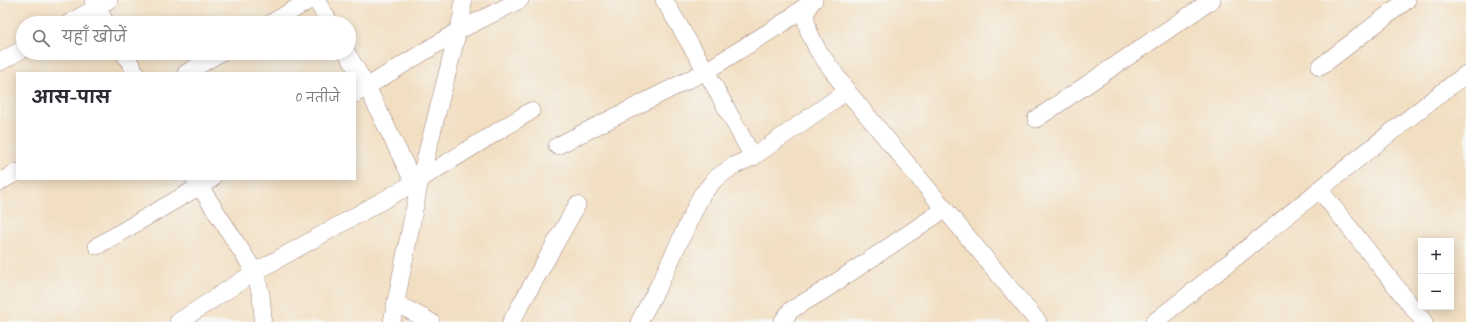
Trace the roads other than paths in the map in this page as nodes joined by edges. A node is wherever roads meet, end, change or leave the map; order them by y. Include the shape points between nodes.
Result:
1 (310, 0) edge
2 (316, 0) edge
3 (462, 0) edge
4 (520, 0) edge
5 (664, 0) edge
6 (1212, 0) edge
7 (1407, 0) edge
8 (812, 1) edge
9 (100, 2) edge
10 (79, 16) edge
11 (104, 16) edge
12 (282, 16) edge
13 (326, 16) edge
14 (458, 31) junction
15 (16, 53) edge
16 (128, 60) edge
17 (208, 60) edge
18 (350, 60) edge
19 (0, 62) edge
20 (1320, 67) dead end
21 (706, 71) junction
22 (135, 72) edge
23 (188, 72) edge
24 (354, 72) edge
25 (1466, 74) edge
26 (356, 77) edge
27 (361, 91) edge
28 (847, 91) junction
29 (531, 111) dead end
30 (1036, 119) dead end
31 (558, 146) dead end
32 (753, 157) junction
33 (16, 173) edge
34 (202, 181) edge
35 (0, 182) edge
36 (417, 182) junction
37 (1319, 189) junction
38 (577, 205) dead end
39 (945, 209) junction
40 (97, 246) dead end
41 (254, 272) junction
42 (396, 303) junction
43 (178, 322) edge
44 (262, 322) edge
45 (392, 322) edge
46 (431, 322) edge
47 (510, 322) edge
48 (639, 322) edge
49 (782, 322) edge
50 (1038, 322) edge
51 (1154, 322) edge
52 (1424, 322) edge

1 - 12 street
2 - 13 street
3 - 14 street
4 - 14 street
5 - 21 street
6 - 30 street
7 - 20 street
8 - 21 street
8 - 28 street via 805,15 809,32
9 - 10 street
9 - 11 street
14 - 27 street
14 - 36 street
15 - 19 street
16 - 22 street
17 - 23 street
18 - 24 street
21 - 31 street
21 - 32 street
25 - 37 street
26 - 27 street
27 - 36 street
28 - 32 street
28 - 39 street
29 - 36 street
32 - 48 street via 714,179 701,196
33 - 35 street
34 - 40 street
34 - 41 street
36 - 41 street
36 - 42 street
37 - 51 street
37 - 52 street
38 - 47 street
39 - 49 street via 824,291 791,310
39 - 50 street
41 - 43 street
41 - 44 street via 261,295
42 - 45 street
42 - 46 street

